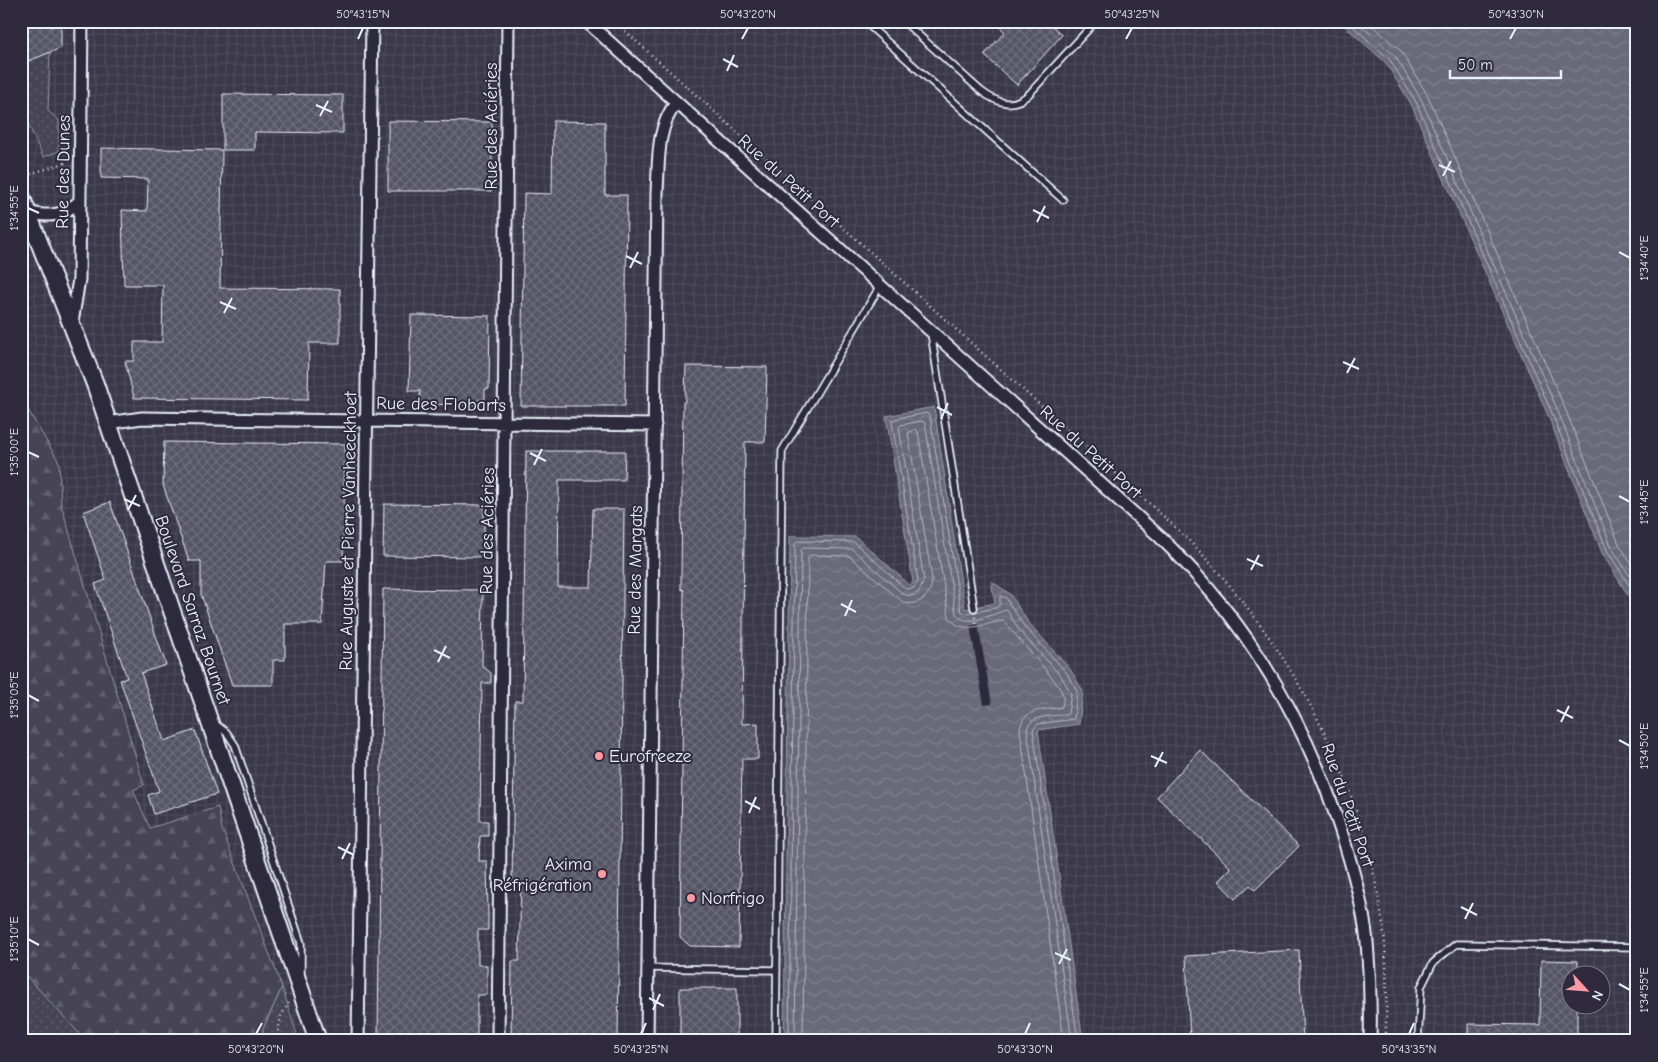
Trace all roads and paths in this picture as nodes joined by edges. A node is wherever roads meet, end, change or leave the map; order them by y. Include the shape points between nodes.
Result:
1 (82, 21) edge
2 (372, 21) edge
3 (508, 21) edge
4 (586, 21) edge
5 (614, 21) edge
6 (864, 21) edge
7 (903, 21) edge
8 (1096, 21) edge
9 (676, 104) junction
10 (80, 158) junction
11 (21, 176) edge
12 (21, 196) edge
13 (1063, 200) dead end
14 (80, 201) junction
15 (28, 212) junction
16 (880, 286) junction
17 (72, 323) junction
18 (930, 331) junction
19 (367, 421) junction
20 (108, 423) junction
21 (506, 423) junction
22 (655, 425) junction
23 (974, 608) dead end
24 (1637, 947) edge
25 (648, 968) junction
26 (777, 970) junction
27 (301, 989) junction
28 (1370, 1037) edge
29 (276, 1041) edge
30 (318, 1041) edge
31 (358, 1041) edge
32 (498, 1041) edge
33 (647, 1041) edge
34 (776, 1041) edge
35 (1386, 1041) edge
36 (1418, 1041) edge

1 - 10 street, Rue des Dunes
2 - 19 street, Rue Auguste et Pierre Vanheeckhoet
3 - 21 street, Rue des Aciéries
4 - 9 street, Rue du Petit Port
5 - 35 path via 1171,523 1218,571 1258,622 1294,676 1326,737 1355,812 1383,928 1387,972
6 - 13 lane
7 - 8 lane via 981,91 1007,104 1020,101 1029,94
9 - 16 street, Rue du Petit Port
9 - 22 street, Rue des Margats via 664,122 659,149
10 - 11 path
10 - 14 street, Rue des Dunes
12 - 15 street, Boulevard Sarraz Bournet
14 - 15 street via 56,216
14 - 17 street, Rue des Dunes via 78,290
15 - 17 street, Boulevard Sarraz Bournet
16 - 18 street, Rue du Petit Port
16 - 26 lane via 782,452
17 - 20 street, Boulevard Sarraz Bournet
18 - 23 lane
18 - 28 street, Rue du Petit Port via 1181,557 1229,613 1278,686 1322,773 1350,861 1367,942
19 - 20 street, Rue des Flobarts via 142,418
19 - 21 street, Rue des Flobarts
19 - 31 street, Rue Auguste et Pierre Vanheeckhoet
20 - 27 street, Boulevard Sarraz Bournet
21 - 22 street, Rue des Flobarts
21 - 32 street, Rue des Aciéries
22 - 25 street, Rue des Margats
24 - 36 lane via 1456,944 1433,963 1421,987
25 - 26 lane
25 - 33 street, Rue des Margats
26 - 34 lane
27 - 29 path via 281,1016
27 - 30 street, Boulevard Sarraz Bournet

